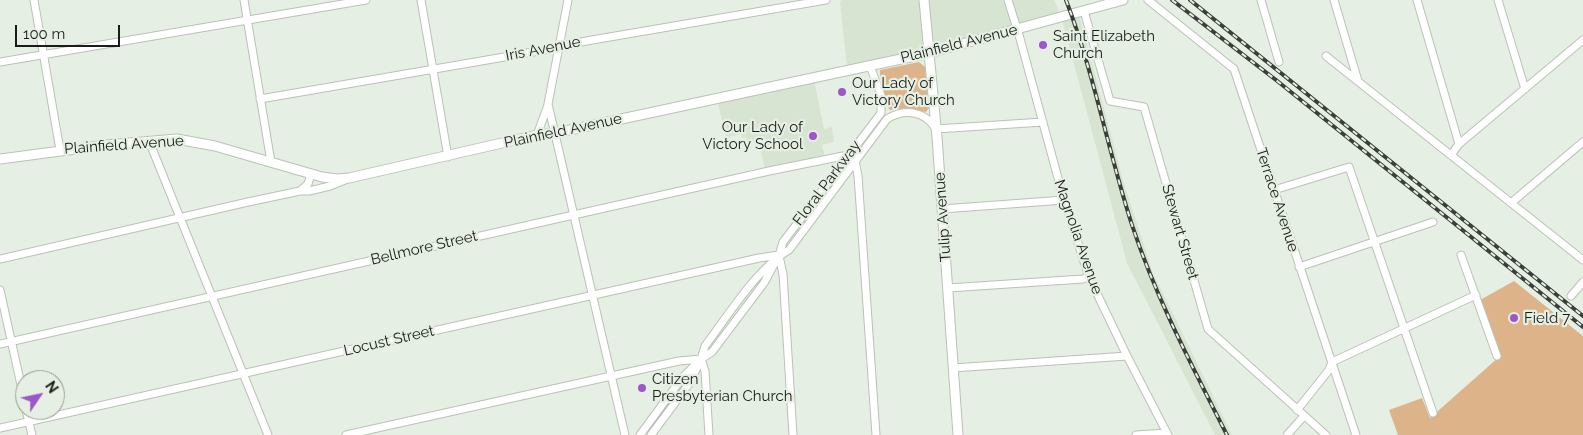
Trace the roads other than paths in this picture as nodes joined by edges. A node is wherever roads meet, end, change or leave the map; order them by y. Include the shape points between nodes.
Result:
1 (34, 0) edge
2 (244, 0) edge
3 (366, 0) edge
4 (421, 0) edge
5 (568, 0) edge
6 (826, 0) edge
7 (924, 0) edge
8 (1008, 0) edge
9 (1123, 0) edge
10 (1148, 0) edge
11 (1261, 0) edge
12 (1334, 0) edge
13 (1418, 0) edge
14 (1498, 0) edge
15 (1084, 11) junction
16 (247, 20) junction
17 (1017, 29) junction
18 (1583, 40) edge
19 (559, 46) junction
20 (929, 53) junction
21 (43, 55) junction
22 (1326, 56) dead end
23 (0, 62) edge
24 (1279, 62) dead end
25 (870, 66) junction
26 (432, 70) junction
27 (1358, 81) junction
28 (1525, 89) junction
29 (260, 99) junction
30 (548, 104) junction
31 (881, 113) junction
32 (887, 118) junction
33 (1043, 122) junction
34 (936, 129) junction
35 (556, 133) junction
36 (537, 136) junction
37 (149, 141) junction
38 (1583, 142) edge
39 (1459, 144) junction
40 (60, 150) junction
41 (848, 154) junction
42 (1451, 155) junction
43 (448, 157) junction
44 (0, 159) edge
45 (856, 160) junction
46 (271, 162) junction
47 (311, 174) junction
48 (349, 178) junction
49 (1274, 190) junction
50 (300, 191) junction
51 (1064, 200) junction
52 (1511, 203) junction
53 (808, 208) junction
54 (942, 209) junction
55 (815, 214) junction
56 (575, 215) junction
57 (179, 218) junction
58 (1433, 222) dead end
59 (1374, 242) junction
60 (779, 255) junction
61 (1462, 255) dead end
62 (0, 259) edge
63 (1583, 260) edge
64 (1299, 267) junction
65 (1089, 277) junction
66 (1583, 282) edge
67 (948, 288) junction
68 (0, 290) edge
69 (594, 295) junction
70 (211, 296) junction
71 (1476, 296) junction
72 (1571, 296) dead end
73 (731, 312) junction
74 (738, 318) junction
75 (1404, 329) junction
76 (11, 341) junction
77 (0, 344) edge
78 (1127, 356) junction
79 (1497, 356) dead end
80 (701, 359) junction
81 (1332, 362) junction
82 (953, 368) junction
83 (18, 370) edge
84 (243, 374) junction
85 (612, 376) junction
86 (663, 403) junction
87 (670, 409) junction
88 (1297, 410) junction
89 (1433, 413) dead end
90 (1304, 416) junction
91 (29, 421) junction
92 (0, 428) edge
93 (1167, 434) edge
94 (32, 435) edge
95 (268, 435) edge
96 (346, 435) edge
97 (625, 435) edge
98 (640, 435) edge
99 (651, 435) edge
100 (709, 435) edge
101 (793, 435) edge
102 (876, 435) edge
103 (958, 435) edge
104 (1136, 435) edge
105 (1287, 435) edge
106 (1326, 435) edge
107 (1356, 435) edge

1 - 21 street
2 - 16 street
3 - 16 street
4 - 26 street
5 - 19 street
6 - 19 street, Iris Avenue
7 - 20 main road, Tulip Avenue
8 - 17 street, Magnolia Avenue
9 - 15 main road, Plainfield Avenue
10 - 49 street, Terrace Avenue via 1234,69
11 - 24 street
12 - 27 street
13 - 39 street
14 - 28 street
15 - 17 main road, Plainfield Avenue
15 - 88 street, Stewart Street via 1110,102 1144,107 1208,329
16 - 21 street
16 - 29 street
17 - 20 main road, Plainfield Avenue
17 - 33 street, Magnolia Avenue
18 - 28 street
19 - 26 street, Iris Avenue
19 - 30 street
20 - 25 main road, Plainfield Avenue
20 - 34 main road, Tulip Avenue
21 - 23 street
21 - 40 street
22 - 27 street
25 - 31 street via 881,95
25 - 35 main road, Plainfield Avenue
26 - 29 street, Iris Avenue
26 - 43 street
27 - 42 street
28 - 39 street
29 - 46 street
30 - 35 street
30 - 36 street
31 - 32 street
31 - 41 street, Floral Parkway
32 - 34 street via 906,112 918,113
32 - 45 street, Floral Parkway
33 - 34 street
33 - 51 street, Magnolia Avenue
34 - 54 main road, Tulip Avenue
35 - 36 main road, Plainfield Avenue
35 - 56 street
36 - 43 main road, Plainfield Avenue
37 - 40 main road, Plainfield Avenue
37 - 46 main road, Plainfield Avenue via 189,140
37 - 57 street
38 - 52 street
39 - 42 street
40 - 44 main road, Plainfield Avenue
41 - 45 street
41 - 53 street, Floral Parkway
41 - 56 street, Bellmore Street
42 - 52 street
43 - 48 main road, Plainfield Avenue
45 - 55 street, Floral Parkway
45 - 102 street
46 - 47 main road, Plainfield Avenue
47 - 48 main road, Plainfield Avenue via 330,179
47 - 50 street via 308,184
48 - 50 street via 330,186
49 - 59 street via 1349,167
49 - 64 street, Terrace Avenue
50 - 57 street
51 - 54 street
51 - 65 street, Magnolia Avenue
52 - 63 street
53 - 55 street
53 - 60 street, Floral Parkway via 782,244
54 - 67 main road, Tulip Avenue
55 - 60 street, Floral Parkway via 789,250
56 - 69 street
56 - 70 street, Bellmore Street
57 - 62 street
57 - 70 street
58 - 59 street
59 - 64 street
59 - 75 street
60 - 69 street, Locust Street
60 - 73 street, Floral Parkway via 757,277
60 - 74 street, Floral Parkway via 764,283
60 - 101 street via 783,274
61 - 71 street
64 - 81 street, Terrace Avenue
65 - 67 street
65 - 78 street, Magnolia Avenue
66 - 72 street
67 - 82 main road, Tulip Avenue
68 - 76 street
69 - 84 street, Locust Street
69 - 85 street
70 - 76 street, Bellmore Street
70 - 84 street
71 - 75 street
71 - 79 street
73 - 74 street
73 - 80 street, Floral Parkway via 706,346
74 - 80 street, Floral Parkway via 712,352
75 - 81 street
75 - 89 street
76 - 77 street, Bellmore Street
76 - 83 street
78 - 82 street
78 - 93 street, Magnolia Avenue
80 - 85 street
80 - 86 street, Floral Parkway
80 - 87 street, Floral Parkway via 689,384
80 - 100 street via 705,372
81 - 88 street
81 - 107 street, Terrace Avenue
82 - 103 main road, Tulip Avenue
84 - 91 street, Locust Street
84 - 95 street
85 - 96 street
85 - 97 street
86 - 87 street
86 - 98 street, Floral Parkway
87 - 99 street, Floral Parkway
88 - 90 street, Stewart Street
90 - 105 street
90 - 106 street, Stewart Street
91 - 92 street, Locust Street
91 - 94 street
93 - 104 street

